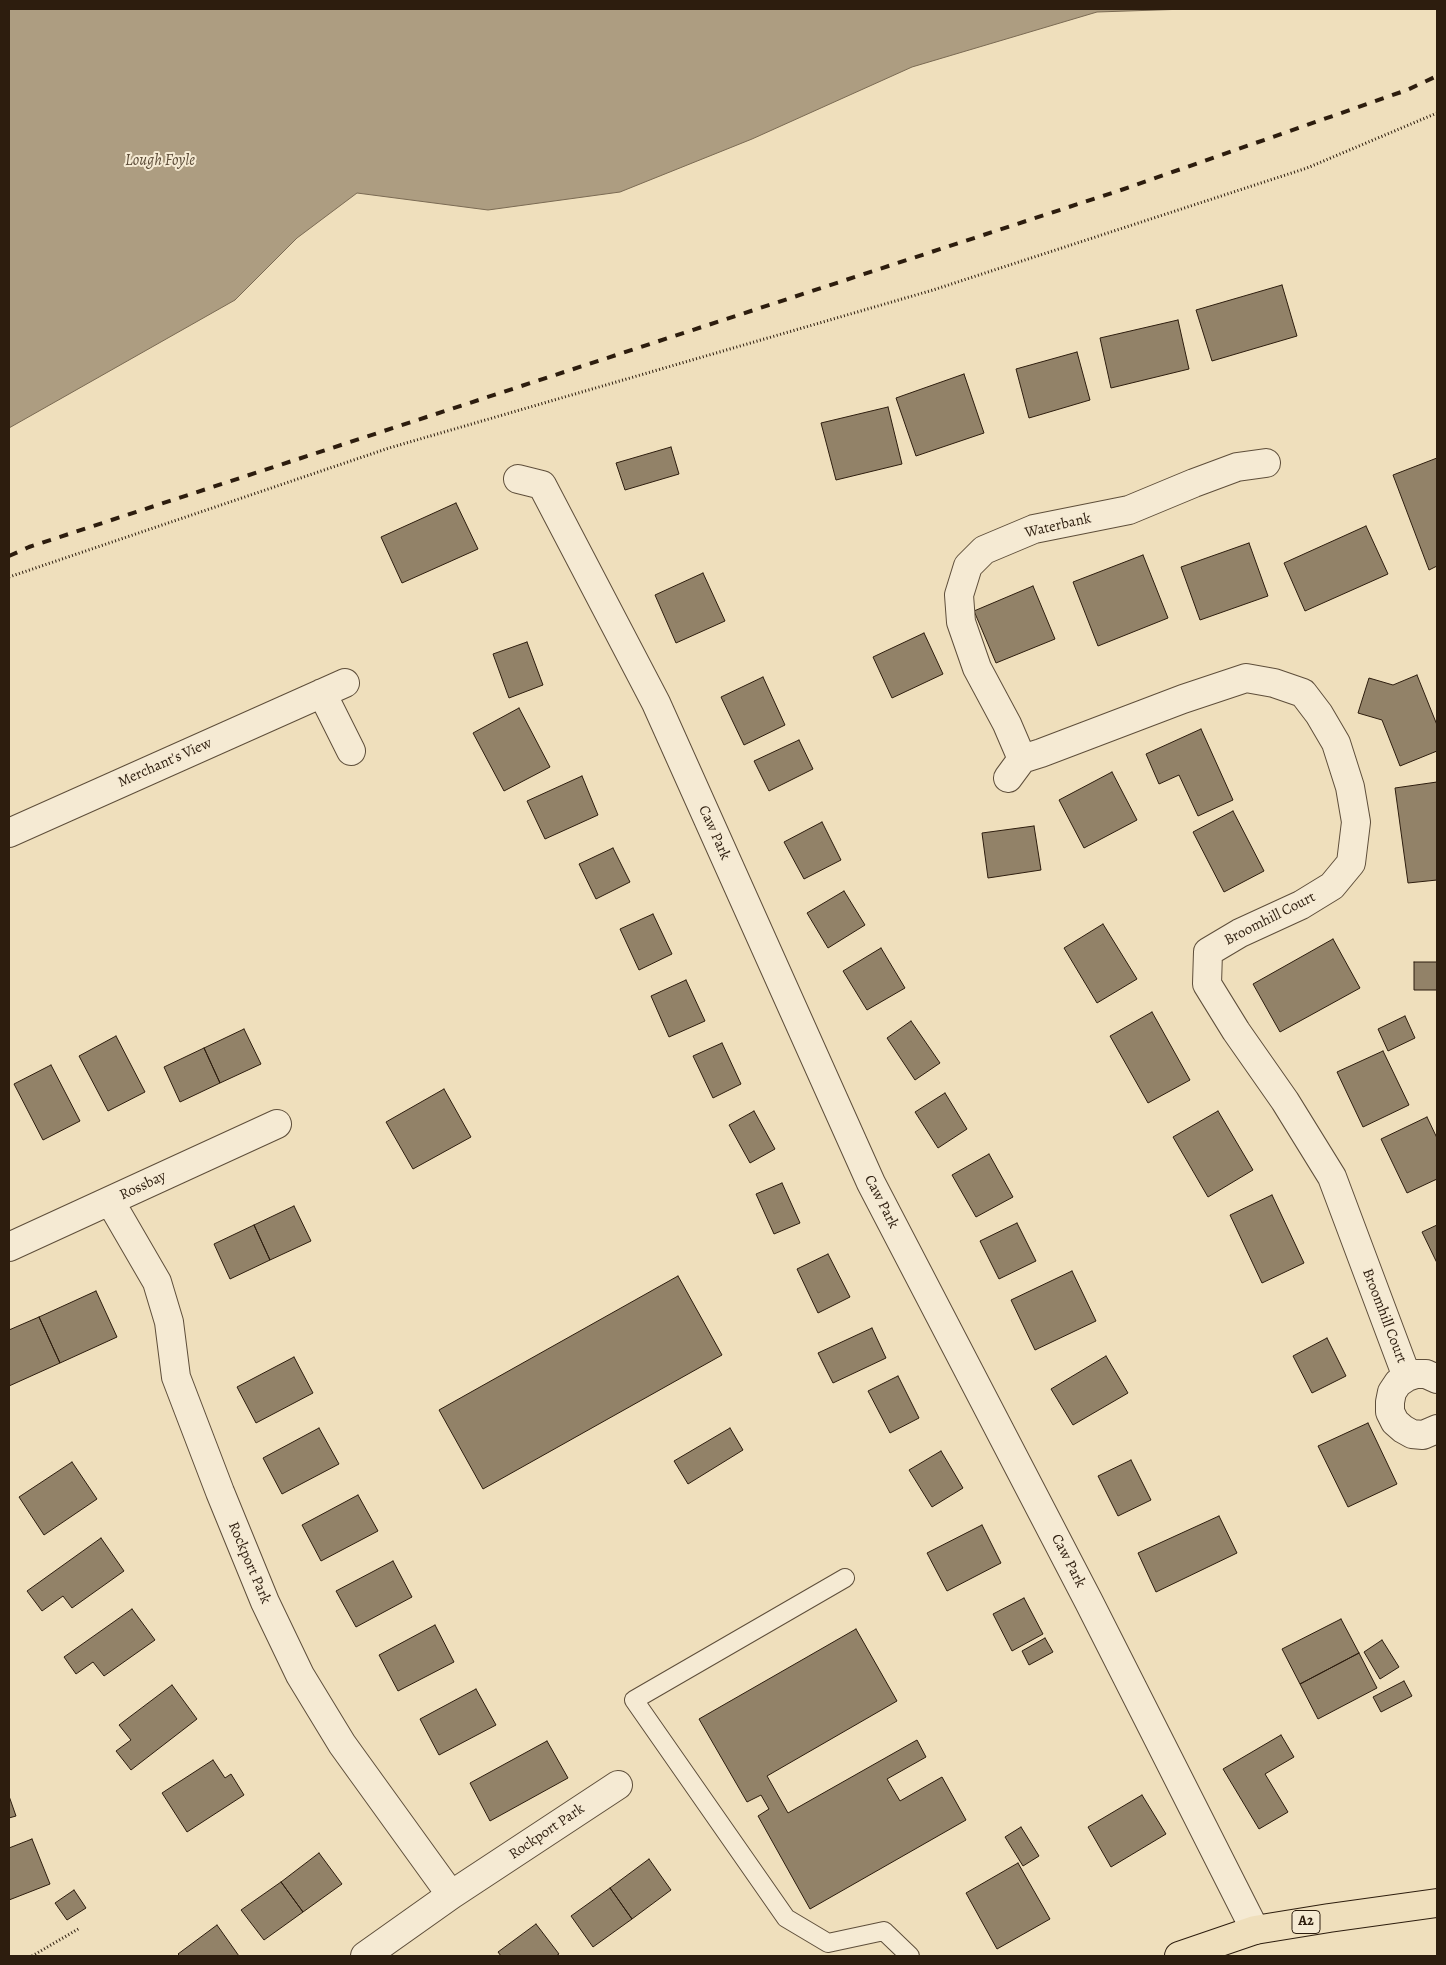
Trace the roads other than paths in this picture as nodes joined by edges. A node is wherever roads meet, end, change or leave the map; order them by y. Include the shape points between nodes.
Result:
1 (1266, 463) dead end
2 (518, 479) dead end
3 (351, 751) dead end
4 (1015, 768) joint
5 (9, 834) edge
6 (277, 1124) dead end
7 (110, 1202) junction
8 (9, 1247) edge
9 (1407, 1377) junction
10 (1437, 1379) edge
11 (1436, 1434) edge
12 (845, 1578) dead end
13 (618, 1784) dead end
14 (451, 1895) junction
15 (1437, 1903) edge
16 (1255, 1930) junction
17 (365, 1956) edge
18 (910, 1956) edge
19 (1179, 1956) edge

1 - 4 street, Waterbank via 1237,467 1129,510 1034,528 984,550 968,566 960,594 961,622 977,668 1007,724
2 - 16 street, Caw Park via 542,485 656,703 870,1183 1089,1602
3 - 5 street, Merchant's View via 333,688
4 - 9 street, Broomhill Court via 1183,699 1246,678 1302,693 1319,714 1336,743 1350,787 1356,822 1351,863 1332,886 1301,906 1240,933 1208,952 1207,984 1332,1177
6 - 7 street, Rossbay
7 - 8 street, Rossbay
7 - 14 street, Rockport Park via 157,1282 169,1322 176,1377 265,1602 300,1675 342,1744
9 - 10 street, Broomhill Court via 1426,1374
9 - 11 street, Broomhill Court via 1398,1383 1391,1396 1390,1412 1395,1422 1412,1434
12 - 18 lane via 634,1700 786,1918 828,1942 884,1931
13 - 14 street, Rockport Park
14 - 17 street, Rockport Park
15 - 16 highway, A2
16 - 19 highway, A2

